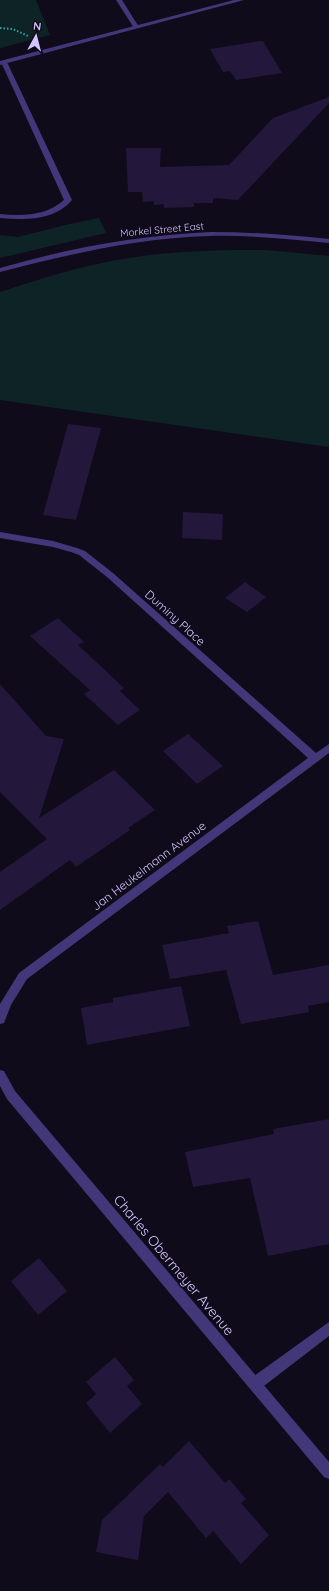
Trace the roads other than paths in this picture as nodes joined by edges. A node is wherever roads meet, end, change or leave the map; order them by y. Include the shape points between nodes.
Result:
1 (118, 0) edge
2 (241, 0) edge
3 (136, 27) junction
4 (2, 63) edge
5 (0, 216) edge
6 (329, 241) edge
7 (0, 270) edge
8 (0, 535) edge
9 (329, 748) edge
10 (315, 758) junction
11 (1, 1014) edge
12 (0, 1075) edge
13 (329, 1328) edge
14 (255, 1384) junction
15 (329, 1472) edge

1 - 3 street
2 - 3 street
3 - 4 street
4 - 5 street via 68,200 62,207 38,216
6 - 7 street, Morkel Street East via 241,234 190,235 83,248
8 - 10 street, Duminy Place via 53,544 82,553
9 - 10 street, Jan Heukelmann Avenue
10 - 11 street, Jan Heukelmann Avenue via 23,976
12 - 14 street, Charles Obermeyer Avenue via 11,1094
13 - 14 street
14 - 15 street, Charles Obermeyer Avenue

